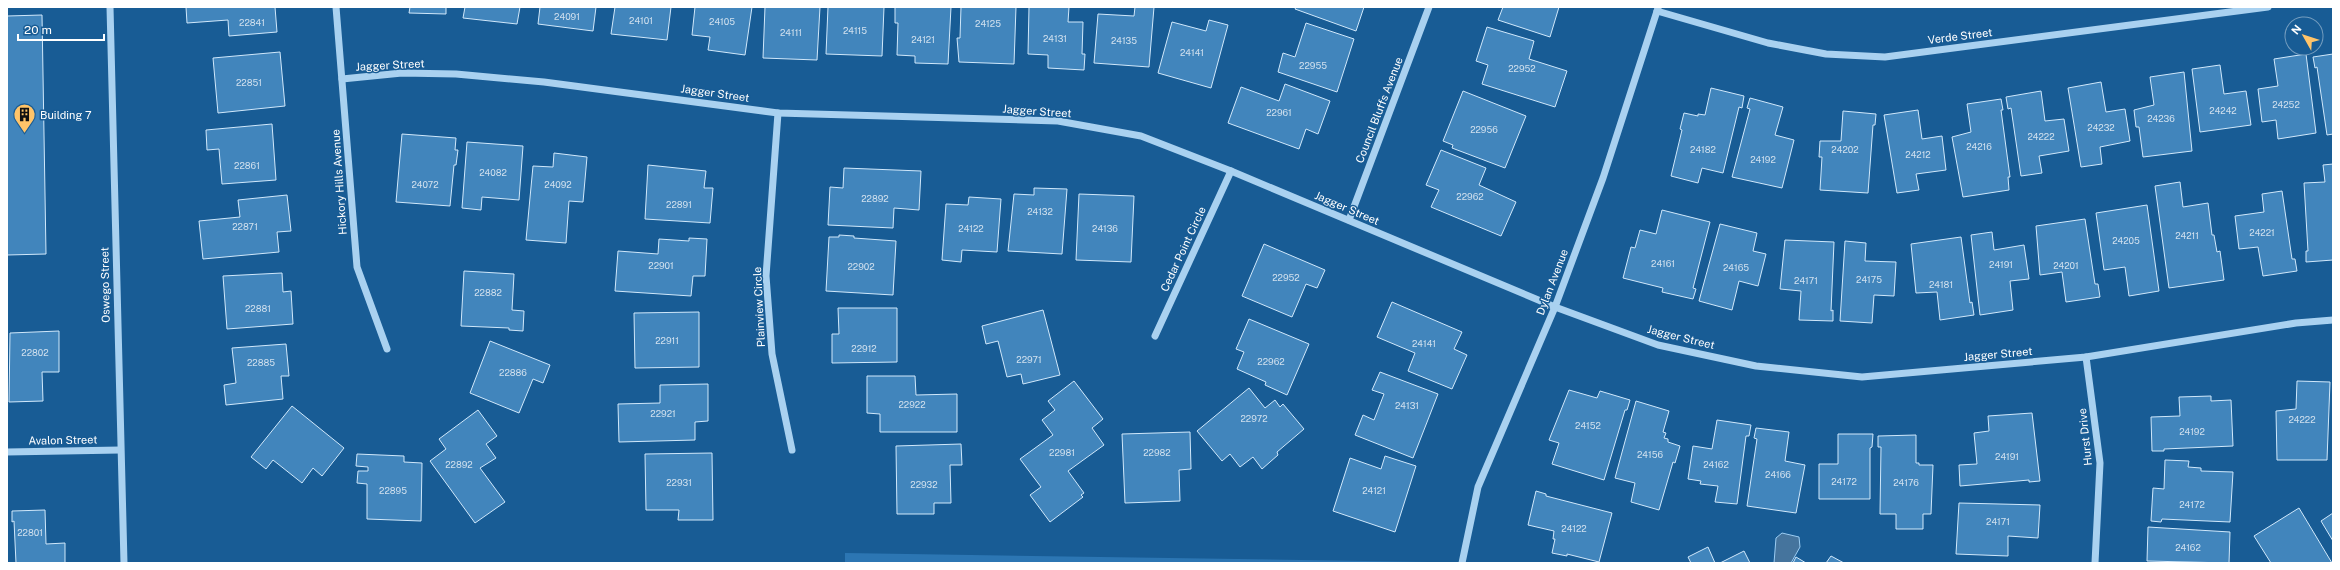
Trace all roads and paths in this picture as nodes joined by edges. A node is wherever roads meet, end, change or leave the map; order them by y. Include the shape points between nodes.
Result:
1 (110, 7) edge
2 (336, 7) edge
3 (1429, 7) edge
4 (2268, 7) edge
5 (1658, 9) edge
6 (342, 79) junction
7 (778, 113) junction
8 (1231, 171) junction
9 (1349, 220) junction
10 (1556, 307) junction
11 (2333, 320) edge
12 (1155, 336) dead end
13 (387, 349) dead end
14 (2086, 357) junction
15 (120, 450) junction
16 (792, 450) dead end
17 (7, 452) edge
18 (124, 563) edge
19 (1462, 563) edge
20 (2095, 563) edge

1 - 15 street, Oswego Street
2 - 6 street, Hickory Hills Avenue
3 - 9 street, Council Bluffs Avenue
4 - 5 street, Verde Street via 1885,57 1826,54 1768,43
5 - 10 street, Dylan Avenue via 1603,178
6 - 7 street, Jagger Street via 402,73 456,74 544,82
6 - 13 street, Hickory Hills Avenue via 357,267
7 - 8 street, Jagger Street via 1058,122 1141,136
7 - 16 street, Plainview Circle via 766,276 772,354
8 - 9 street, Jagger Street
8 - 12 street, Cedar Point Circle
9 - 10 street, Jagger Street
10 - 14 street, Jagger Street via 1658,345 1756,366 1862,377
10 - 19 street, Dylan Avenue via 1478,487
11 - 14 street, Jagger Street via 2296,323
14 - 20 street, Hurst Drive via 2100,463
15 - 17 street, Avalon Street
15 - 18 street, Oswego Street

